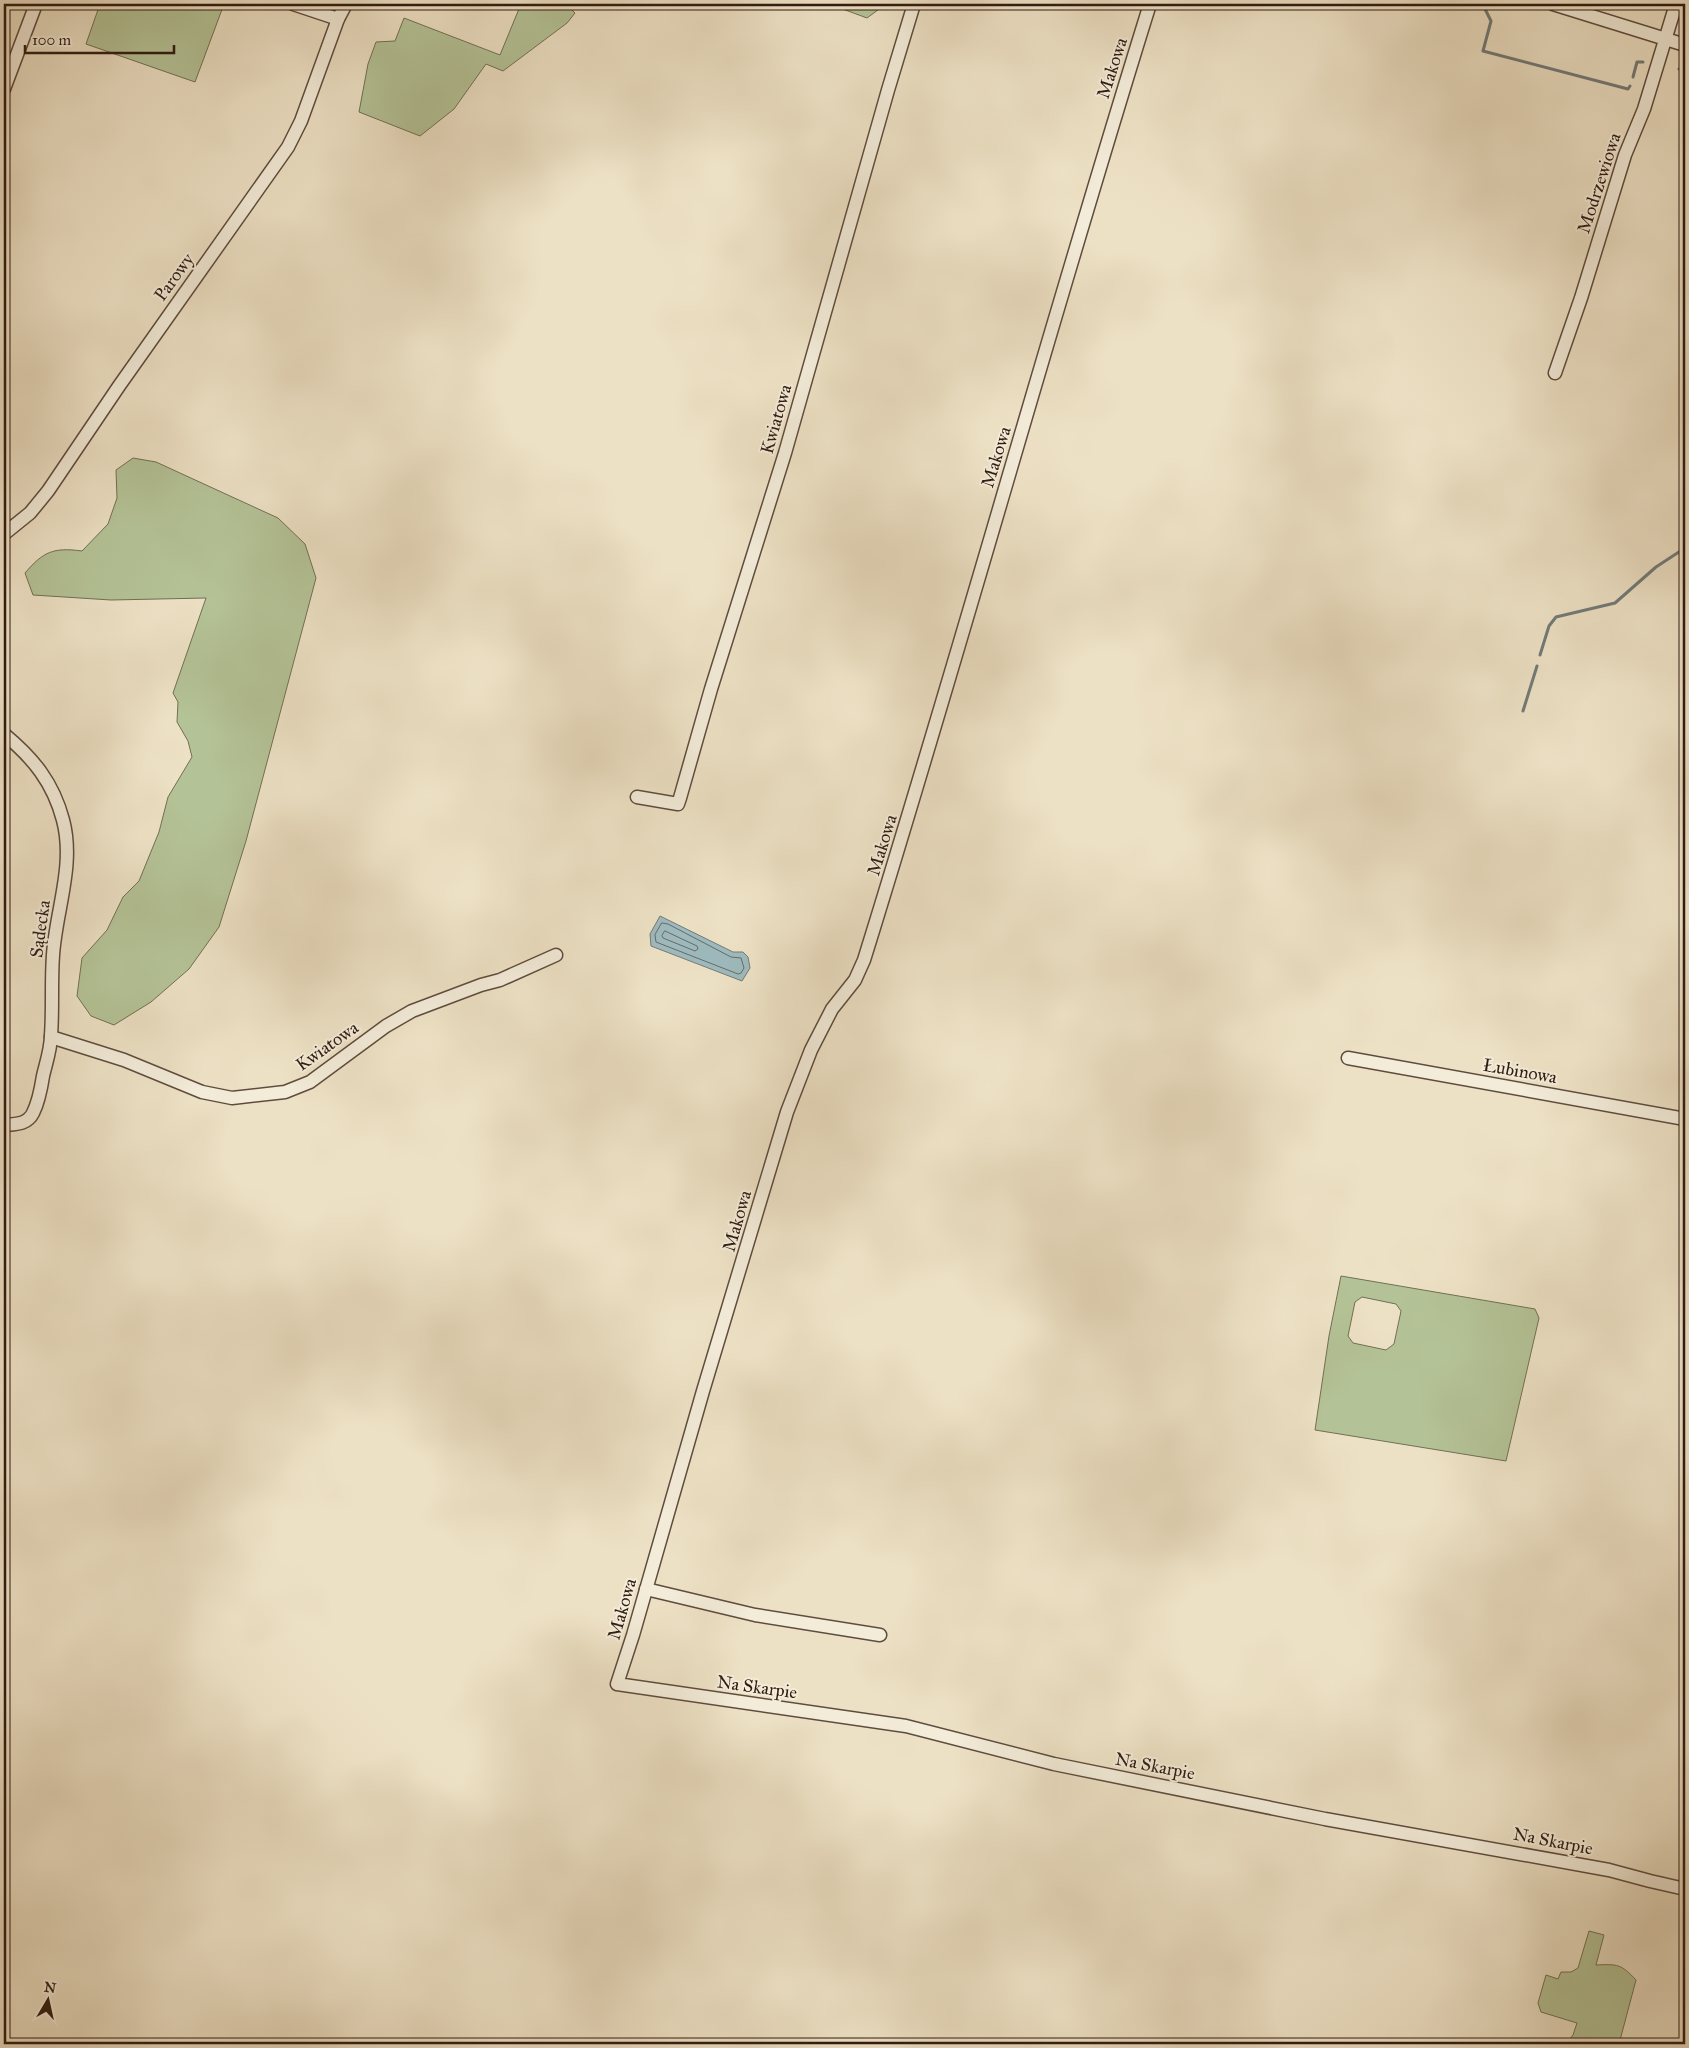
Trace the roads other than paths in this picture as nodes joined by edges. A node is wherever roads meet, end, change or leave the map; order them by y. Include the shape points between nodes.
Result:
1 (36, 4) edge
2 (293, 4) edge
3 (346, 4) edge
4 (914, 4) edge
5 (1150, 4) edge
6 (1553, 4) edge
7 (1676, 4) edge
8 (338, 20) junction
9 (1666, 39) junction
10 (1685, 45) edge
11 (4, 89) edge
12 (1555, 373) dead end
13 (4, 534) edge
14 (4, 734) edge
15 (637, 797) dead end
16 (556, 955) dead end
17 (52, 1037) junction
18 (1348, 1058) dead end
19 (1685, 1119) edge
20 (4, 1125) edge
21 (646, 1589) junction
22 (880, 1635) dead end
23 (617, 1684) joint
24 (1685, 1889) edge

1 - 11 street
2 - 8 street
3 - 8 street, Parowy
4 - 15 street, Kwiatowa via 785,452 678,804
5 - 21 street, Makowa via 864,960 855,980 832,1009 811,1050 787,1112
6 - 9 street
7 - 9 street, Modrzewiowa
8 - 13 street, Parowy via 301,121 288,147 48,491 30,513
9 - 10 street
9 - 12 street, Modrzewiowa
14 - 17 street, Sądecka via 24,751 54,792 63,821 67,858 53,954
16 - 17 street, Kwiatowa via 500,980 412,1011 386,1026 310,1082 286,1092 232,1098 202,1092 124,1060
17 - 20 street, Sądecka via 41,1092 32,1115 21,1124
18 - 19 street, Łubinowa
21 - 22 street via 755,1614
21 - 23 street, Makowa
23 - 24 street, Na Skarpie via 906,1726 1054,1764 1325,1819 1609,1870

